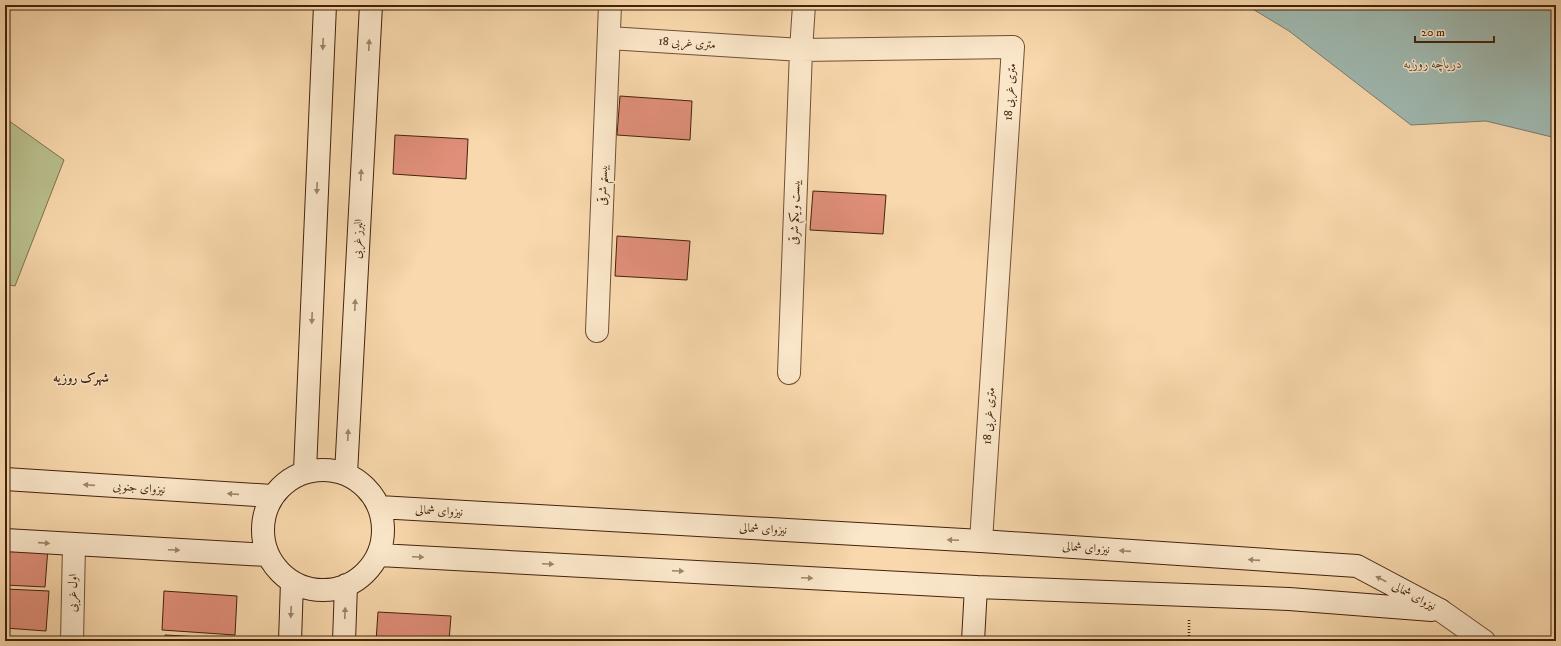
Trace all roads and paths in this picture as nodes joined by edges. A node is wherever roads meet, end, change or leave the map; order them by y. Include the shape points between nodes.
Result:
1 (325, 5) edge
2 (371, 5) edge
3 (610, 5) edge
4 (804, 5) edge
5 (609, 38) junction
6 (801, 50) junction
7 (597, 331) dead end
8 (789, 373) dead end
9 (305, 471) junction
10 (346, 474) junction
11 (5, 480) edge
12 (272, 496) junction
13 (379, 508) junction
14 (5, 540) edge
15 (981, 542) junction
16 (74, 545) junction
17 (267, 555) junction
18 (379, 555) junction
19 (292, 582) junction
20 (346, 585) junction
21 (976, 587) junction
22 (1440, 610) junction
23 (72, 641) edge
24 (290, 641) edge
25 (344, 641) edge
26 (974, 641) edge
27 (1484, 641) edge

1 -> 9 street
10 -> 2 street, البرز غربی
3 - 5 street, بیستم شرقی
4 - 6 street, بیست و یکم شرقی
5 - 6 street, 18 متری غربی
5 - 7 street, بیستم شرقی
6 - 8 street, بیست و یکم شرقی
6 - 15 street, 18 متری غربی via 1013,47
9 - 10 street via 326,469
9 - 12 street via 286,481
10 - 13 street via 364,484
12 -> 11 street, نیزوای جنوبی
12 - 17 street via 264,516 263,536
15 -> 13 street, نیزوای شمالی
13 - 18 street via 383,521
14 -> 16 street
22 -> 15 street, نیزوای شمالی via 1357,566
16 -> 17 street
16 - 23 street, اول غربی
17 - 19 street via 278,570
18 - 20 street via 362,576
18 -> 21 street, نیزوای شمالی
19 - 20 street via 310,589 328,590
19 -> 24 street
25 -> 20 street
21 - 22 street, نیزوای شمالی via 1289,599
21 - 26 street
22 - 27 street

